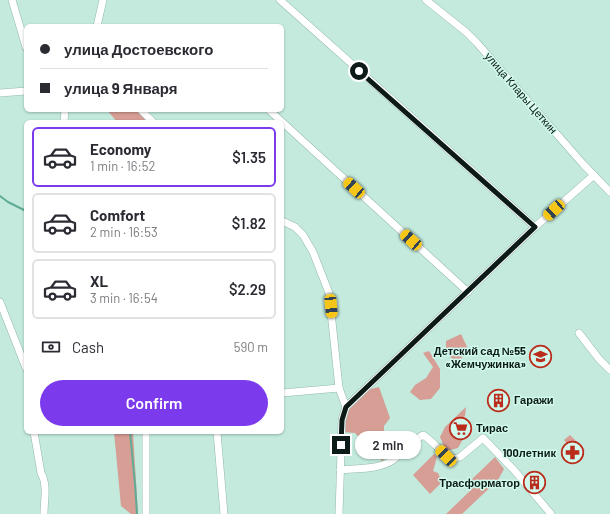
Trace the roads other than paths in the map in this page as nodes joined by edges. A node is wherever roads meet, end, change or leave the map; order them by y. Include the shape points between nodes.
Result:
1 (12, 0) edge
2 (103, 0) edge
3 (280, 0) edge
4 (426, 0) edge
5 (97, 24) edge
6 (24, 40) edge
7 (24, 91) edge
8 (0, 93) edge
9 (143, 112) edge
10 (271, 112) edge
11 (151, 120) edge
12 (280, 120) edge
13 (284, 124) edge
14 (594, 176) junction
15 (610, 192) edge
16 (284, 222) edge
17 (535, 227) junction
18 (468, 292) junction
19 (0, 302) edge
20 (579, 333) dead end
21 (24, 363) edge
22 (610, 370) edge
23 (339, 388) junction
24 (284, 393) edge
25 (346, 407) junction
26 (34, 434) edge
27 (146, 434) edge
28 (218, 434) edge
29 (340, 470) junction
30 (44, 514) edge
31 (146, 514) edge
32 (224, 514) edge
33 (339, 514) edge
34 (550, 514) edge

1 - 6 street
2 - 5 street
3 - 17 street
4 - 14 street, улица Клары Цеткин via 477,43
7 - 8 street
9 - 11 street
10 - 12 street
13 - 18 street
14 - 15 street, улица Клары Цеткин
14 - 17 street
16 - 23 street via 295,227 303,235 313,252 329,293
17 - 18 street
18 - 25 street
19 - 21 street
20 - 22 street
23 - 24 street
23 - 25 street
25 - 29 street via 342,420
26 - 30 street via 44,482
27 - 31 street
28 - 32 street
29 - 33 street
29 - 34 street via 382,465 423,435 446,456 453,459 460,457 483,438 514,470

